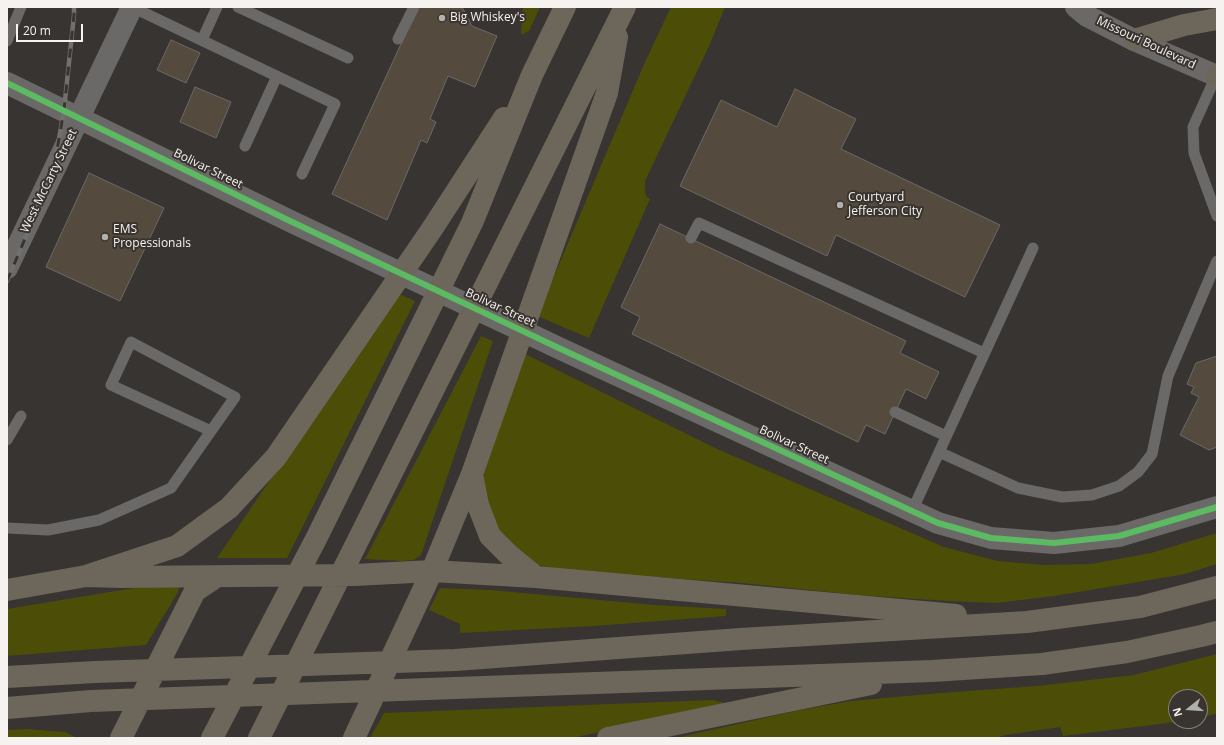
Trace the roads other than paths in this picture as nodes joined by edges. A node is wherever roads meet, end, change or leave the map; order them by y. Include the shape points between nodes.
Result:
1 (21, 7) edge
2 (132, 7) edge
3 (217, 7) edge
4 (238, 7) edge
5 (414, 7) edge
6 (565, 7) edge
7 (1076, 7) edge
8 (623, 10) edge
9 (1217, 19) edge
10 (398, 39) dead end
11 (202, 40) junction
12 (1134, 40) junction
13 (7, 41) edge
14 (348, 58) dead end
15 (532, 75) junction
16 (276, 76) junction
17 (1217, 76) edge
18 (7, 83) edge
19 (79, 119) junction
20 (245, 146) dead end
21 (302, 174) dead end
22 (1217, 216) edge
23 (691, 238) dead end
24 (1033, 248) dead end
25 (1217, 261) edge
26 (7, 268) edge
27 (984, 353) junction
28 (895, 412) dead end
29 (21, 416) dead end
30 (211, 431) junction
31 (946, 436) junction
32 (7, 440) edge
33 (939, 452) junction
34 (472, 474) junction
35 (1217, 507) edge
36 (912, 511) junction
37 (7, 528) edge
38 (432, 571) junction
39 (86, 576) junction
40 (227, 577) junction
41 (536, 577) junction
42 (1217, 587) edge
43 (7, 590) edge
44 (1027, 622) junction
45 (1217, 632) edge
46 (932, 671) junction
47 (7, 677) edge
48 (7, 708) edge
49 (121, 738) edge
50 (212, 738) edge
51 (259, 738) edge
52 (354, 738) edge
53 (608, 738) edge

1 - 13 lane
2 - 11 lane
2 - 19 street, West McCarty Street
3 - 11 lane
4 - 14 lane
5 - 10 lane
6 - 15 highway
7 - 12 street, Missouri Boulevard via 1087,16
8 - 34 highway via 607,93
8 - 51 highway
9 - 12 highway via 1184,25
11 - 16 lane
12 - 17 street, Missouri Boulevard
15 - 39 highway via 427,236 276,457 230,508 176,546
15 - 50 highway via 472,223 316,539
16 - 20 lane
16 - 21 lane via 334,104
17 - 22 lane via 1193,127 1194,153
18 - 19 street, Bolivar Street
19 - 26 street, West McCarty Street
19 - 36 street, Bolivar Street via 290,222
23 - 27 lane via 699,223
24 - 27 lane
25 - 33 lane via 1168,376 1152,454 1138,472 1119,486 1092,495 1062,497 1018,488
27 - 31 lane
28 - 31 lane
29 - 32 lane
30 - 30 lane via 235,397 131,342 111,385
30 - 37 lane via 171,488 99,520 48,530
31 - 33 lane
33 - 36 lane
34 - 38 highway
34 - 41 highway via 478,505 490,536 508,555
35 - 36 street, Bolivar Street via 1119,536 1054,543 991,538 938,523
38 - 40 highway
38 - 41 highway
38 - 52 highway
39 - 40 highway
39 - 43 highway
40 - 49 highway via 195,591
41 - 44 highway
42 - 44 highway via 1140,607
44 - 47 highway via 455,660
45 - 46 highway via 1127,652 1042,664
46 - 48 highway via 91,701
46 - 53 highway

